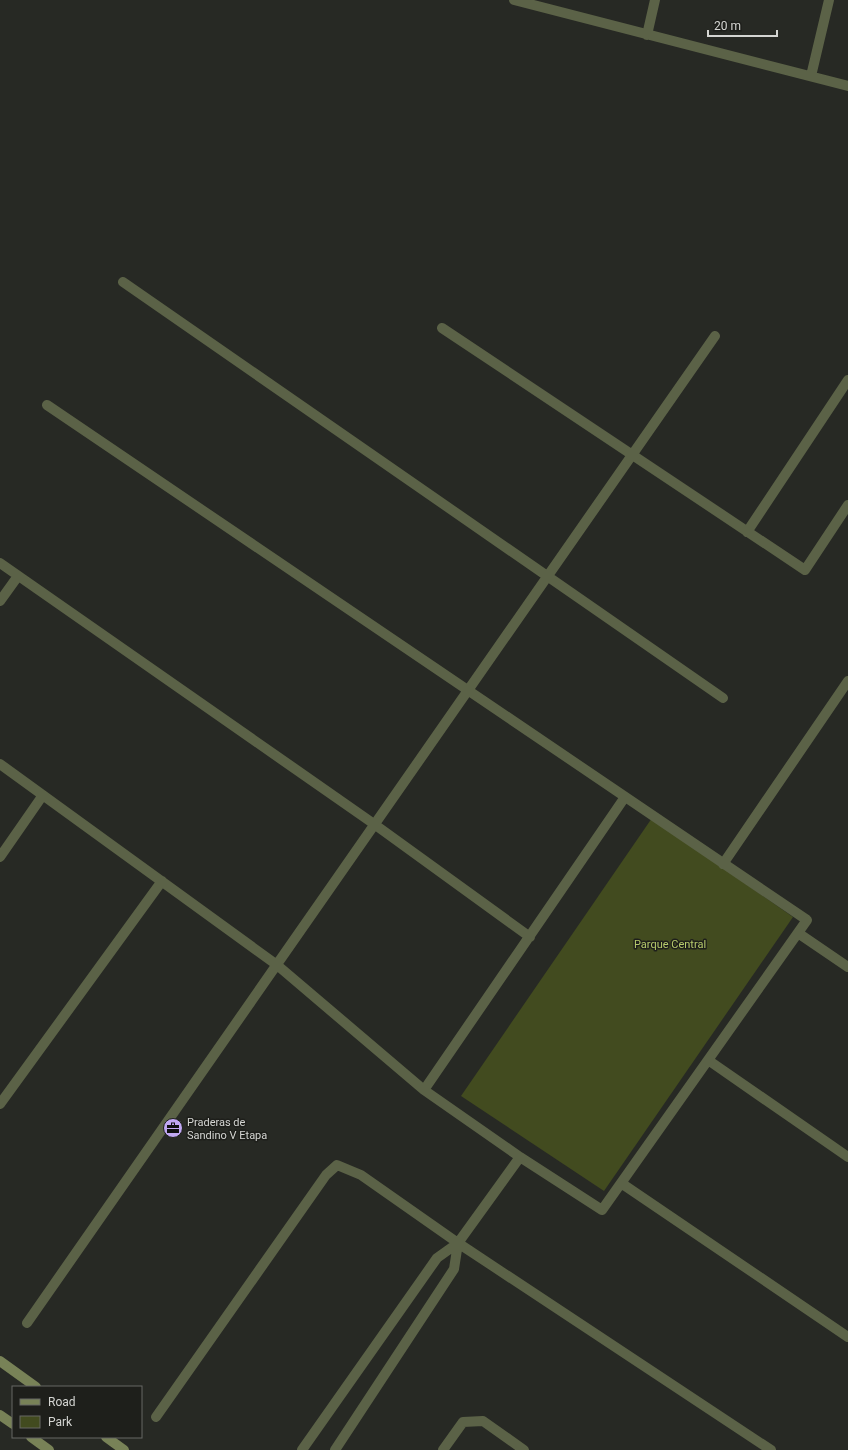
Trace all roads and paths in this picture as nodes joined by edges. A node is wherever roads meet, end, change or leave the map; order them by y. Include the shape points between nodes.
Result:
1 (514, 0) edge
2 (655, 0) edge
3 (829, 0) edge
4 (647, 35) junction
5 (811, 76) junction
6 (848, 86) edge
7 (123, 282) dead end
8 (442, 328) dead end
9 (715, 336) dead end
10 (848, 380) edge
11 (47, 405) dead end
12 (632, 455) junction
13 (848, 505) edge
14 (748, 532) junction
15 (0, 563) edge
16 (18, 576) junction
17 (547, 576) junction
18 (0, 601) edge
19 (848, 681) edge
20 (467, 690) junction
21 (723, 698) dead end
22 (0, 764) edge
23 (43, 795) junction
24 (625, 797) junction
25 (374, 824) junction
26 (0, 857) edge
27 (723, 864) junction
28 (162, 881) junction
29 (798, 933) junction
30 (530, 937) junction
31 (277, 965) junction
32 (848, 967) edge
33 (708, 1060) junction
34 (424, 1090) junction
35 (0, 1104) edge
36 (520, 1157) junction
37 (848, 1157) edge
38 (621, 1183) junction
39 (458, 1243) junction
40 (27, 1322) dead end
41 (848, 1337) edge
42 (0, 1361) edge
43 (35, 1386) edge
44 (0, 1415) edge
45 (156, 1417) dead end
46 (12, 1423) edge
47 (32, 1438) edge
48 (107, 1438) edge
49 (49, 1450) edge
50 (124, 1450) edge
51 (302, 1450) edge
52 (335, 1450) edge
53 (443, 1450) edge
54 (524, 1450) edge
55 (771, 1450) edge

1 - 4 street
2 - 4 street
3 - 5 street
4 - 5 street
5 - 6 street
7 - 17 street
8 - 12 street
9 - 12 street
10 - 14 street
11 - 20 street
12 - 14 street
12 - 17 street
13 - 14 street via 804,570
15 - 16 street
16 - 18 street
16 - 25 street
17 - 20 street
17 - 21 street
19 - 27 street
20 - 24 street
20 - 25 street
22 - 23 street
23 - 26 street
23 - 28 street
24 - 27 street
24 - 30 street
25 - 30 street
25 - 31 street
27 - 29 street via 807,920
28 - 31 street
28 - 35 street
29 - 32 street
29 - 33 street
30 - 34 street
31 - 34 street
31 - 40 street
33 - 37 street
33 - 38 street
34 - 36 street
36 - 38 street via 602,1210
36 - 39 street
38 - 41 street
39 - 45 street via 361,1175 337,1165 326,1175
39 - 51 street via 437,1258
39 - 52 street via 454,1269
39 - 55 street
42 - 43 street
44 - 46 street
47 - 49 street
48 - 50 street
53 - 54 street via 463,1422 483,1421

